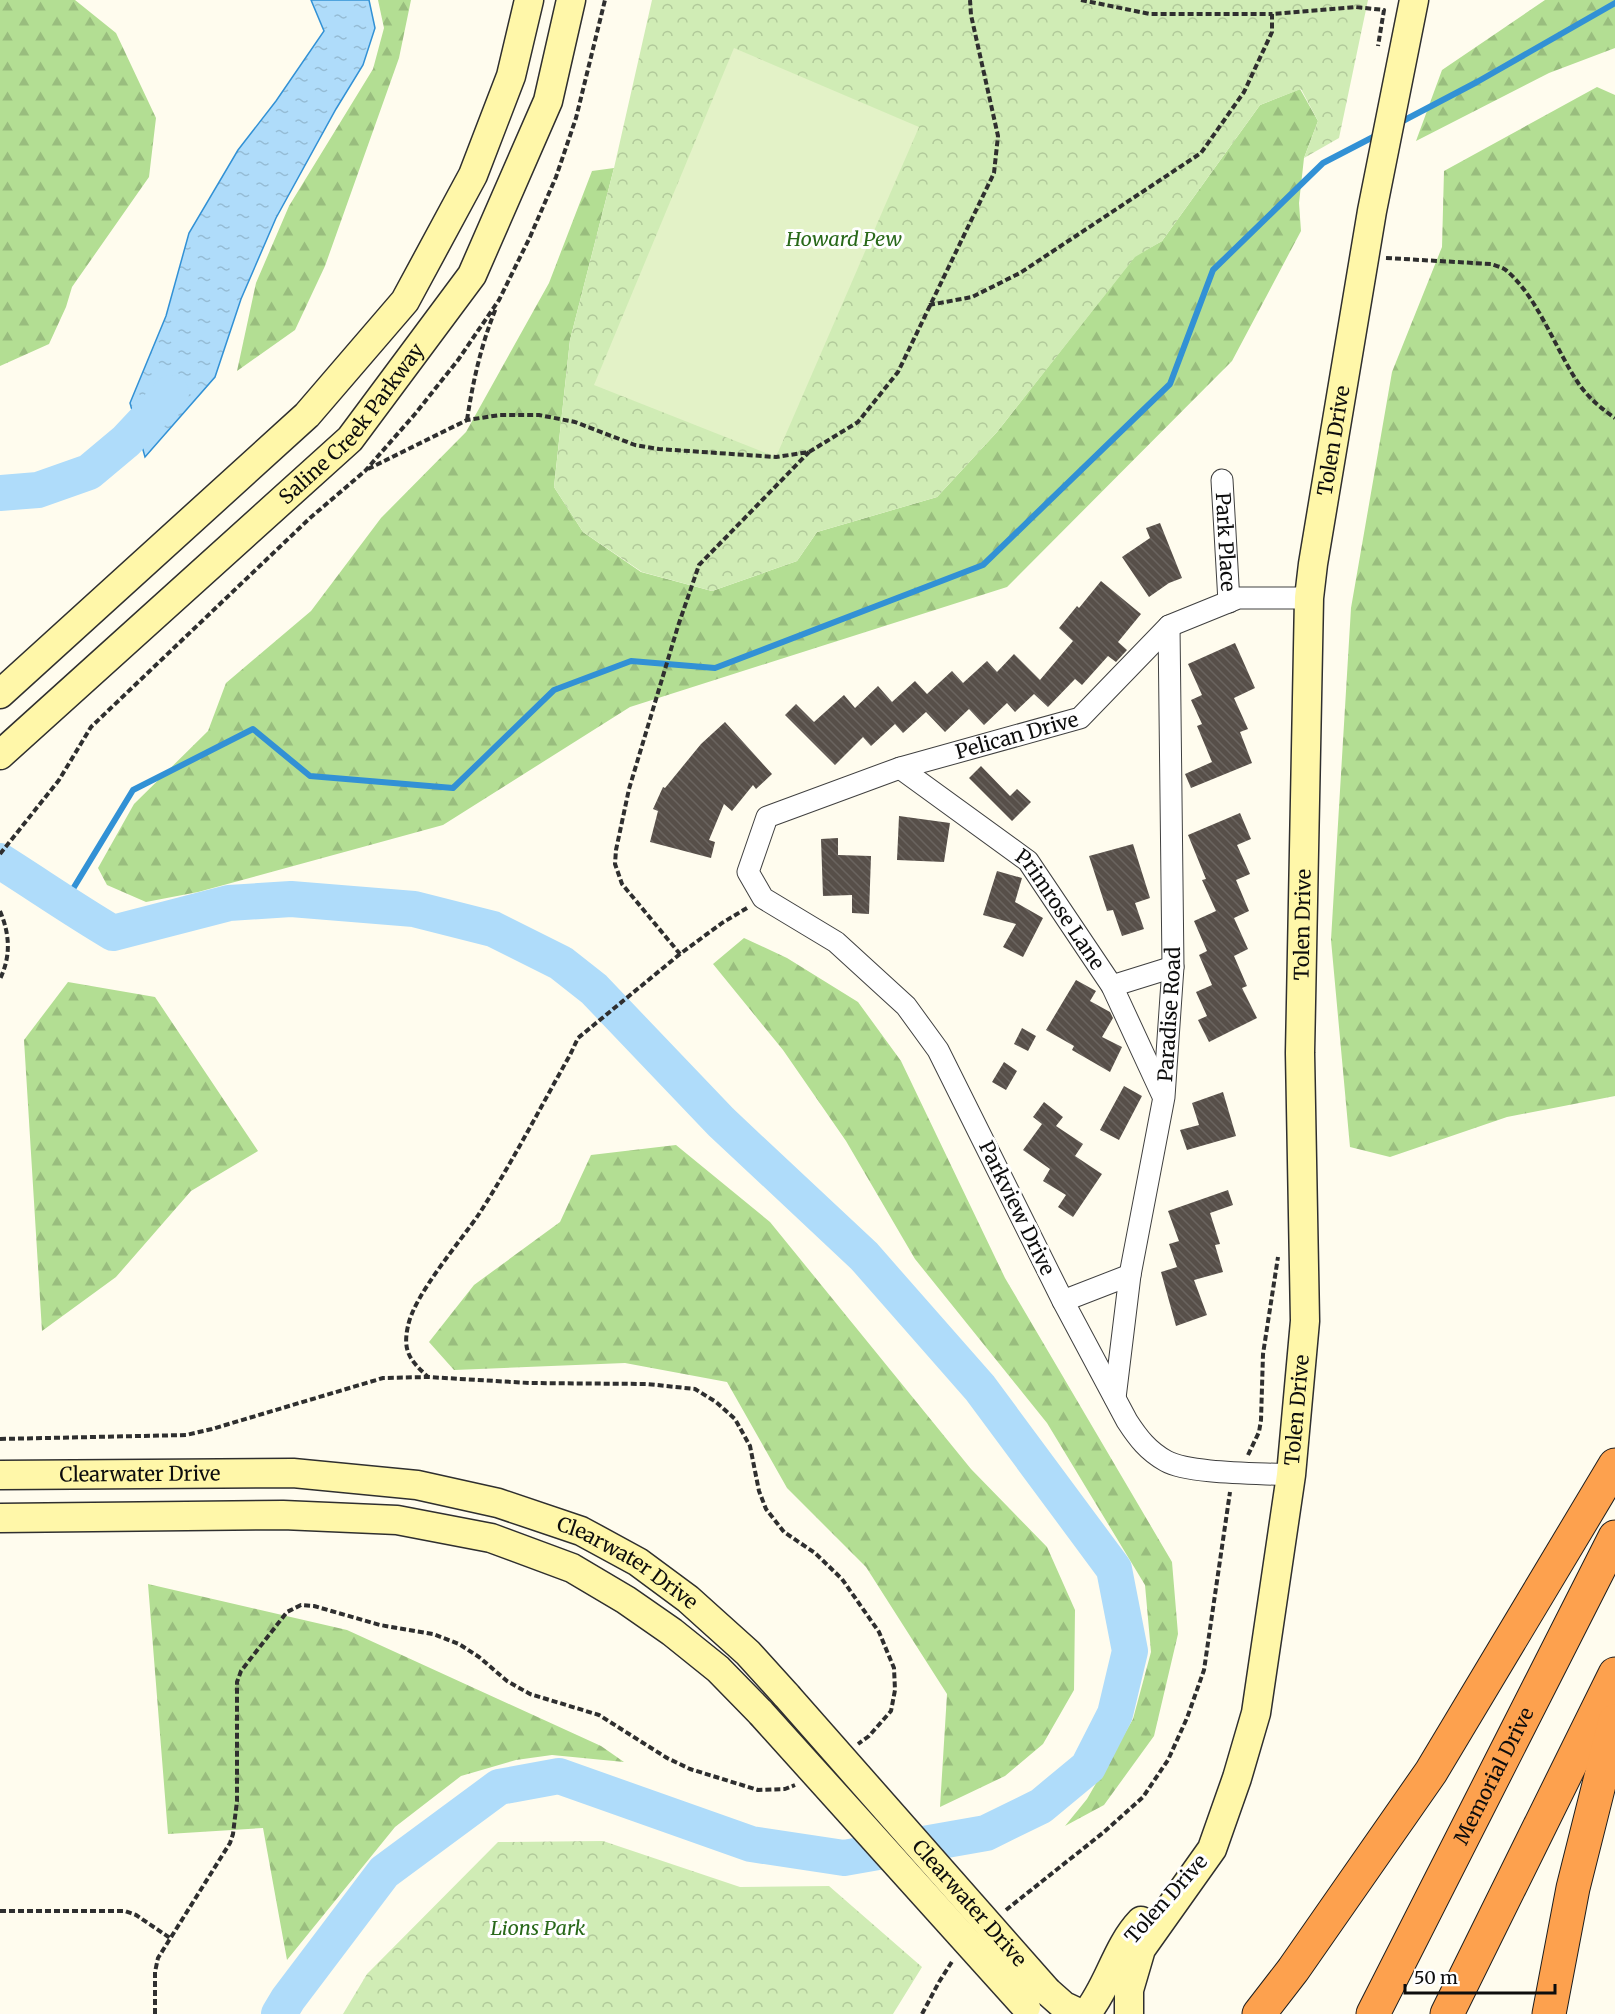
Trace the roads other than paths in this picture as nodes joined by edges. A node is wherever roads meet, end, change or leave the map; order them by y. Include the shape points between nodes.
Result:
1 (529, 0) edge
2 (571, 0) edge
3 (1414, 0) edge
4 (1222, 480) dead end
5 (1309, 598) junction
6 (1229, 602) junction
7 (1169, 626) junction
8 (0, 694) edge
9 (0, 755) edge
10 (900, 768) junction
11 (760, 893) joint
12 (1173, 967) junction
13 (1112, 986) junction
14 (1164, 1097) junction
15 (1130, 1275) junction
16 (1064, 1301) junction
17 (1115, 1398) junction
18 (1615, 1465) edge
19 (0, 1475) edge
20 (1291, 1475) junction
21 (0, 1518) edge
22 (1615, 1537) edge
23 (1615, 1674) edge
24 (1615, 1721) edge
25 (1212, 1849) junction
26 (1035, 2004) edge
27 (1085, 2014) edge
28 (1129, 2014) edge
29 (1259, 2014) edge
30 (1373, 2014) edge
31 (1447, 2014) edge
32 (1549, 2014) edge

1 - 8 main road, Saline Creek Parkway via 511,76 473,175 405,301 307,415
2 - 9 main road, Saline Creek Parkway via 548,101 472,275 350,439
3 - 5 main road, Tolen Drive via 1388,61 1372,211
4 - 6 street, Park Place
5 - 6 street, Pelican Drive via 1238,598
5 - 20 main road, Tolen Drive via 1300,1053 1305,1321
6 - 7 street, Pelican Drive
7 - 10 street, Pelican Drive via 1080,718
7 - 12 street, Paradise Road
10 - 11 street, Pelican Drive via 767,817 748,872
10 - 13 street, Primrose Lane via 1028,861
11 - 16 street, Parkview Drive via 836,942 906,1006 938,1050
12 - 13 street
12 - 14 street, Paradise Road
13 - 14 street, Primrose Lane
14 - 15 street, Paradise Road
15 - 16 street
15 - 17 street, Paradise Road
16 - 17 street, Parkview Drive
17 - 20 street, Parkview Drive via 1139,1440 1168,1462 1187,1468
18 - 29 highway via 1431,1772
19 - 26 main road, Clearwater Drive, bridge via 293,1473 417,1485 498,1503 581,1532 638,1562 688,1599 748,1653
20 - 25 main road, Tolen Drive via 1256,1713
21 - 26 main road, Clearwater Drive, bridge via 306,1516 397,1520 491,1538 572,1568 626,1600 718,1669
22 - 30 highway, Memorial Drive
23 - 31 highway
24 - 32 highway via 1573,1888
25 - 27 main road, Tolen Drive via 1138,1923
25 - 28 main road, Tolen Drive via 1141,1949 1129,1990
26 - 27 main road, Clearwater Drive via 1064,2006

